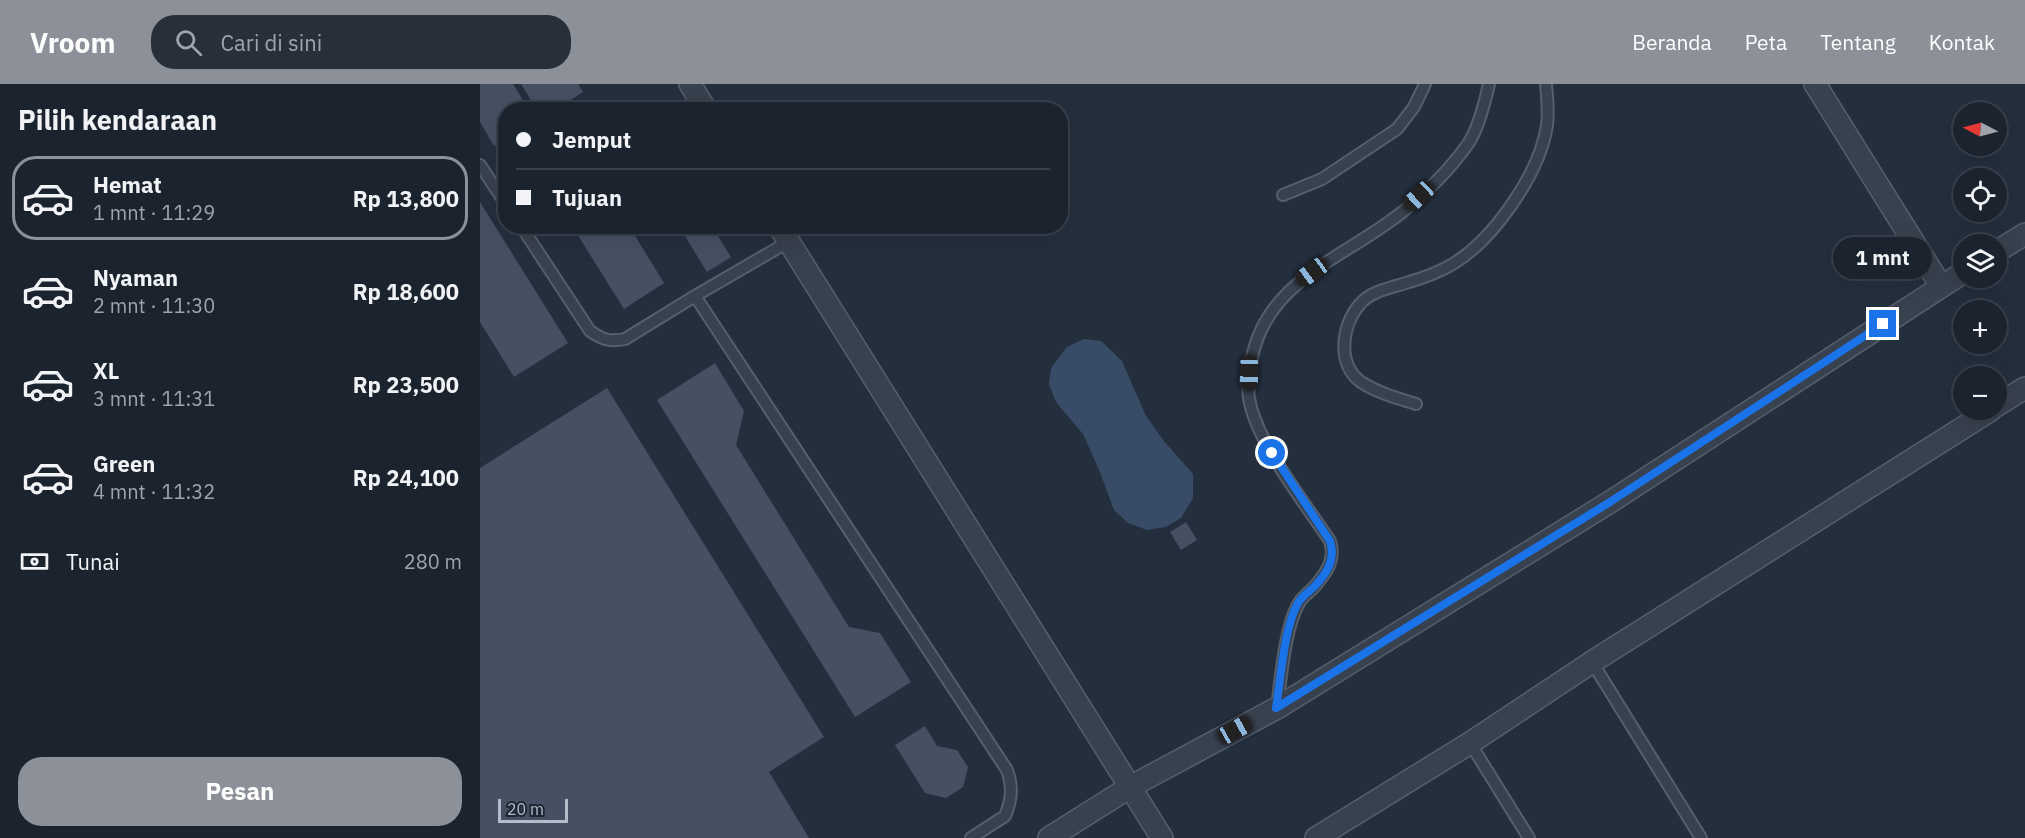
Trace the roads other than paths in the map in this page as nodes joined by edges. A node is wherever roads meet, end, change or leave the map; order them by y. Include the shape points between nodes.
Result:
1 (690, 84) edge
2 (1425, 84) edge
3 (1489, 84) edge
4 (1546, 84) edge
5 (1815, 84) edge
6 (701, 102) edge
7 (480, 165) edge
8 (498, 192) edge
9 (1283, 195) dead end
10 (525, 234) edge
11 (784, 234) edge
12 (2025, 234) edge
13 (2007, 245) edge
14 (1953, 279) edge
15 (1941, 286) junction
16 (695, 296) junction
17 (2025, 388) edge
18 (2007, 399) edge
19 (1416, 404) dead end
20 (1975, 420) edge
21 (1592, 662) junction
22 (1276, 708) junction
23 (1470, 743) junction
24 (1130, 787) junction
25 (971, 838) edge
26 (1049, 838) edge
27 (1162, 838) edge
28 (1316, 838) edge
29 (1529, 838) edge
30 (1701, 838) edge

1 - 6 street
2 - 9 lane via 1397,129 1322,180
3 - 22 lane via 1469,143 1436,180 1376,232 1295,285 1273,308 1255,343 1249,373 1249,397 1255,419 1333,549 1328,568 1300,600 1291,617
4 - 19 lane via 1547,125 1539,154 1523,188 1497,225 1452,264 1412,282 1379,291 1360,303 1349,322 1344,341 1347,364 1359,380 1378,392
5 - 15 street
7 - 8 lane
10 - 16 lane via 590,331 602,339 625,339
11 - 16 lane
11 - 24 street
12 - 13 street
14 - 15 street
15 - 22 street via 1610,502
16 - 25 lane via 1007,771 1012,794 1005,816
17 - 18 street
20 - 21 street
21 - 23 street
21 - 30 lane
22 - 24 street
23 - 28 street
23 - 29 lane
24 - 26 street
24 - 27 street

